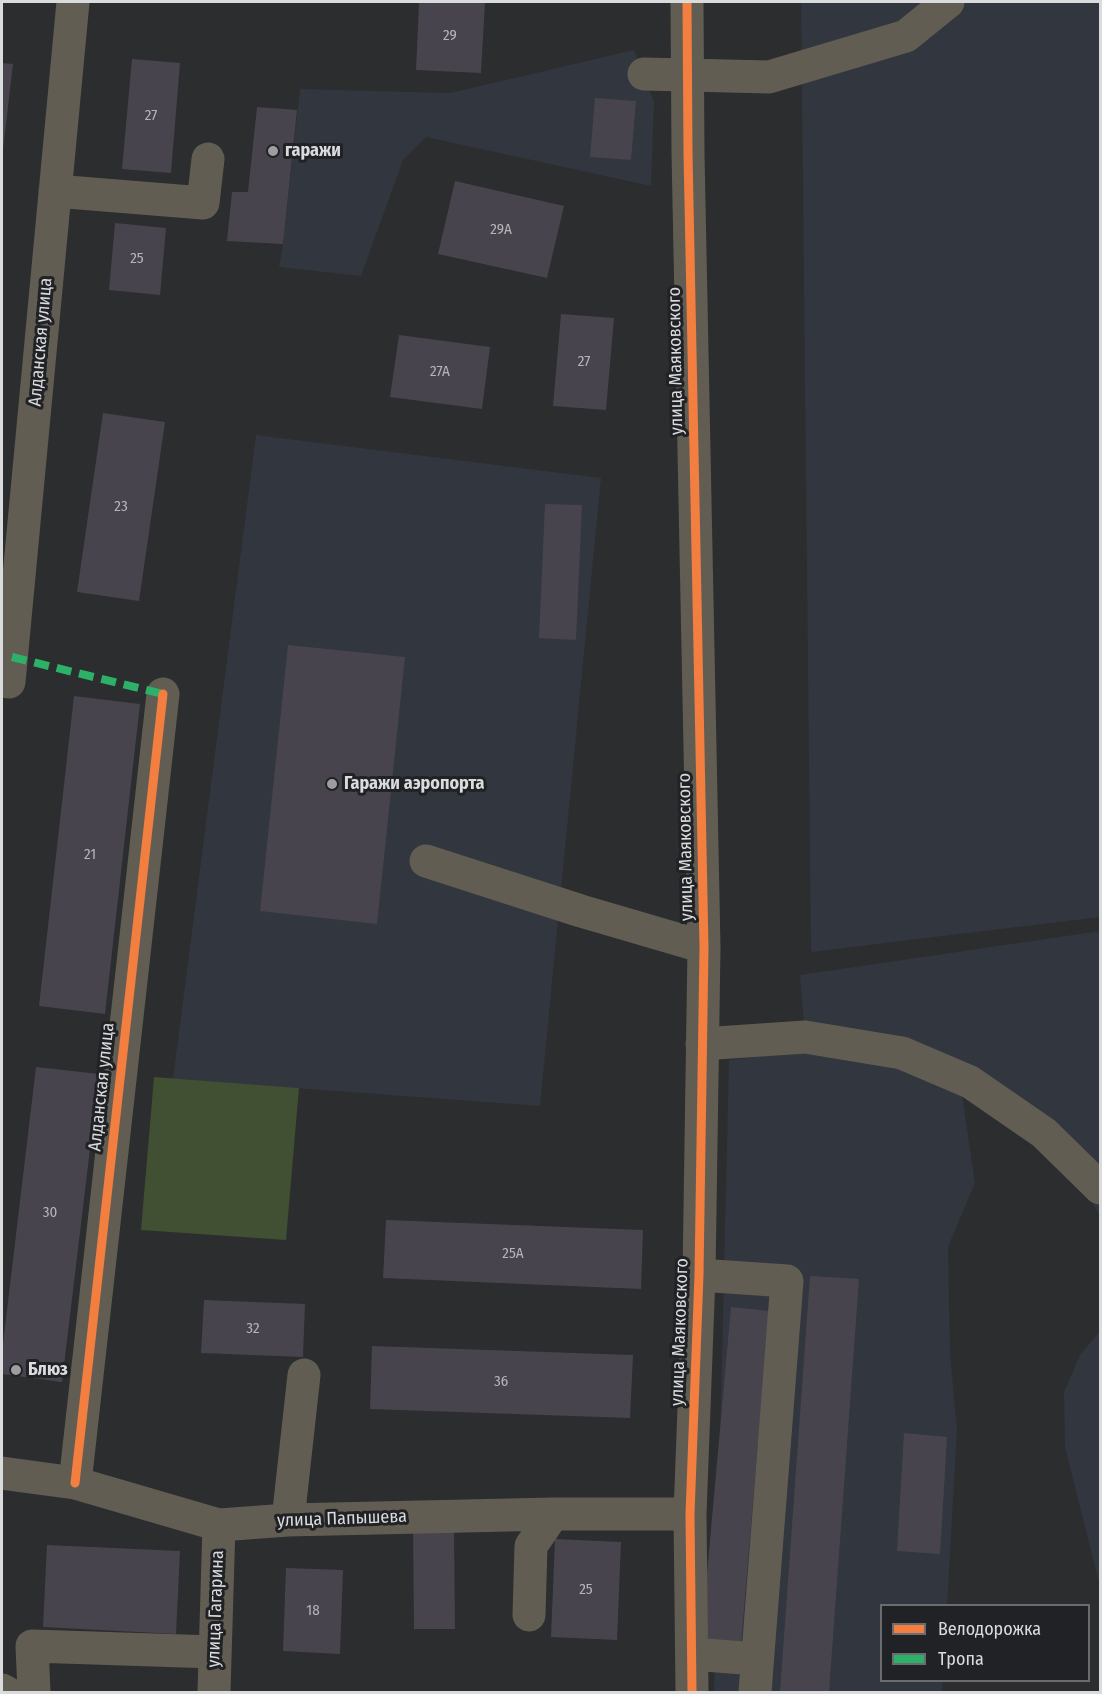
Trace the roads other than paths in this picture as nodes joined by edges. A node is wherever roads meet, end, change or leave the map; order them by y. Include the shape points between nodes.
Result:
1 (72, 2) edge
2 (687, 2) edge
3 (948, 2) edge
4 (644, 74) dead end
5 (688, 74) junction
6 (208, 159) dead end
7 (55, 191) junction
8 (5, 682) edge
9 (163, 694) dead end
10 (426, 861) dead end
11 (704, 947) junction
12 (702, 1044) junction
13 (1101, 1188) edge
14 (699, 1275) junction
15 (304, 1375) dead end
16 (2, 1473) edge
17 (75, 1483) junction
18 (553, 1514) junction
19 (690, 1514) junction
20 (288, 1520) junction
21 (219, 1525) junction
22 (529, 1615) dead end
23 (214, 1652) junction
24 (692, 1654) junction
25 (756, 1659) junction
26 (2, 1690) edge
27 (6, 1692) edge
28 (34, 1692) edge
29 (214, 1692) edge
30 (692, 1692) edge
31 (755, 1692) edge

1 - 7 street, Алданская улица
2 - 5 street, улица Маяковского
3 - 5 street via 906,36 769,77
4 - 5 street
5 - 11 street, улица Маяковского
6 - 7 street via 203,203
7 - 8 street, Алданская улица
9 - 17 street, Алданская улица
10 - 11 street
11 - 12 street, улица Маяковского
12 - 13 street via 805,1037 902,1053 970,1082 1044,1132
12 - 14 street, улица Маяковского
14 - 19 street, улица Маяковского
14 - 25 street via 787,1281
15 - 20 street
16 - 17 street, улица Папышева
17 - 21 street, улица Папышева
18 - 19 street, улица Папышева
18 - 20 street, улица Папышева
18 - 22 street via 531,1546
19 - 24 street, улица Маяковского
20 - 21 street, улица Папышева
21 - 23 street, улица Гагарина
23 - 28 street via 32,1646
23 - 29 street, улица Гагарина
24 - 25 street
24 - 30 street, улица Маяковского
25 - 31 street
26 - 27 street

